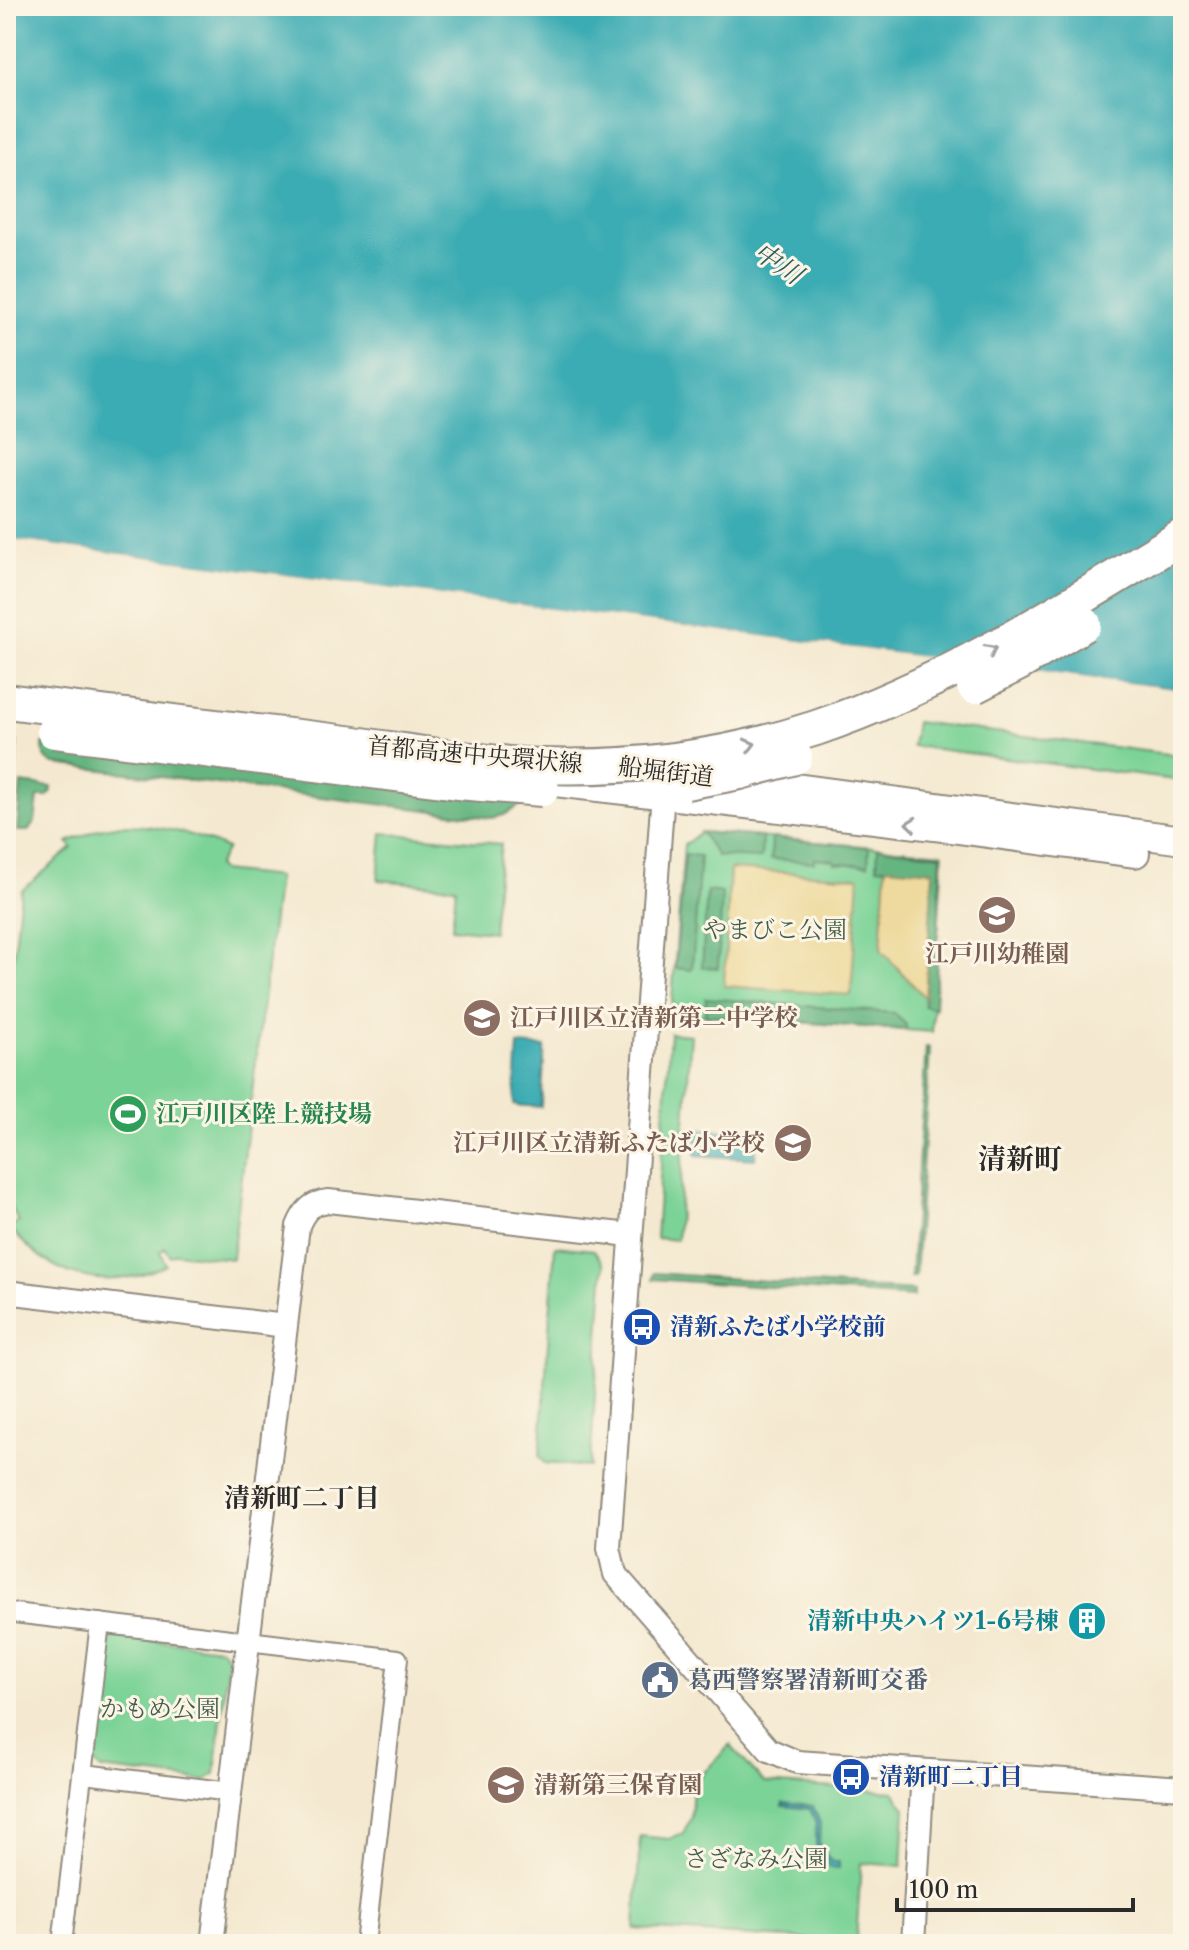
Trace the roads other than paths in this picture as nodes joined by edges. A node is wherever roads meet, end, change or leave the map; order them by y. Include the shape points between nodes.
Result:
1 (1183, 536) edge
2 (1183, 562) edge
3 (6, 695) edge
4 (6, 701) edge
5 (6, 718) edge
6 (6, 725) edge
7 (664, 783) junction
8 (1183, 840) edge
9 (1183, 859) edge
10 (630, 1235) junction
11 (6, 1292) edge
12 (286, 1326) junction
13 (6, 1612) edge
14 (100, 1623) junction
15 (248, 1641) junction
16 (923, 1771) junction
17 (84, 1774) junction
18 (1183, 1788) edge
19 (231, 1792) junction
20 (62, 1944) edge
21 (212, 1944) edge
22 (365, 1944) edge
23 (913, 1944) edge

4 -> 1 highway, 首都高速中央環状線, bridge via 537,766 687,758 789,735 877,706 1005,643
2 - 6 highway, 首都高速中央環状線, bridge via 1021,662 902,719 797,757 692,781 583,790 458,782
3 - 7 main road, 船堀街道
5 - 7 main road, 船堀街道
7 - 8 main road, 船堀街道
9 -> 7 main road, 船堀街道
7 - 10 street
10 - 12 street via 319,1202 303,1214 298,1226
10 - 16 street via 609,1548 615,1574 769,1750 797,1762
11 - 12 street
12 - 15 street
13 - 14 street
14 - 15 street
14 - 17 street
15 - 19 street
15 - 22 street via 398,1659
16 - 18 street
16 - 23 street
17 - 19 street
17 - 20 street
19 - 21 street

